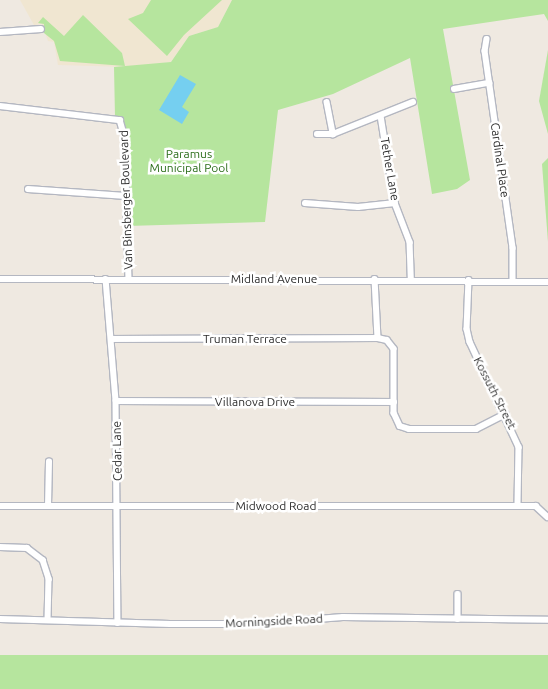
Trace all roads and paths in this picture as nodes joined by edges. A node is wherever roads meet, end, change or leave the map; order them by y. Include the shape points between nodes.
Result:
1 (41, 29) dead end
2 (0, 32) edge
3 (488, 39) dead end
4 (489, 83) junction
5 (454, 88) dead end
6 (327, 102) dead end
7 (413, 102) dead end
8 (0, 106) edge
9 (381, 116) junction
10 (317, 134) dead end
11 (333, 134) junction
12 (28, 189) dead end
13 (126, 196) junction
14 (305, 203) dead end
15 (395, 203) junction
16 (0, 279) edge
17 (106, 279) junction
18 (375, 279) junction
19 (129, 280) junction
20 (411, 280) junction
21 (469, 280) junction
22 (512, 281) junction
23 (548, 282) edge
24 (378, 338) junction
25 (111, 339) junction
26 (116, 401) junction
27 (394, 402) junction
28 (505, 414) junction
29 (49, 462) dead end
30 (118, 505) junction
31 (0, 506) edge
32 (48, 506) junction
33 (518, 506) junction
34 (548, 517) edge
35 (0, 546) edge
36 (458, 594) dead end
37 (0, 619) edge
38 (458, 619) junction
39 (48, 620) junction
40 (548, 620) edge
41 (118, 623) junction

1 - 2 street
3 - 4 street, Cardinal Place via 484,51
4 - 5 street
4 - 22 street, Cardinal Place via 513,248
6 - 11 street
7 - 9 street
8 - 13 street, Van Binsberger Boulevard via 120,120 125,137
9 - 11 street
9 - 15 street, Tether Lane
10 - 11 street
12 - 13 street
13 - 19 street, Van Binsberger Boulevard
14 - 15 street via 358,207
15 - 20 street, Tether Lane via 410,242
16 - 17 street, Midland Avenue
17 - 19 street, Midland Avenue
17 - 25 street, Cedar Lane
18 - 19 street, Midland Avenue
18 - 20 street, Midland Avenue
18 - 24 street
20 - 21 street, Midland Avenue
21 - 22 street, Midland Avenue
21 - 28 street, Kossuth Street via 470,342
22 - 23 street, Midland Avenue
24 - 25 street, Truman Terrace
24 - 27 street via 387,340 394,349
25 - 26 street, Cedar Lane
26 - 27 street, Villanova Drive
26 - 30 street, Cedar Lane
27 - 28 street via 395,418 400,426 409,429 476,429
28 - 33 street, Kossuth Street via 519,447
29 - 32 street
30 - 32 street, Midwood Road
30 - 33 street, Midwood Road
30 - 41 street, Cedar Lane
31 - 32 street, Midwood Road
33 - 34 street, Midwood Road via 536,506
35 - 39 street via 27,548 43,560 49,578
36 - 38 street
37 - 39 street, Morningside Road
38 - 40 street, Morningside Road
38 - 41 street, Morningside Road via 343,617 252,624
39 - 41 street, Morningside Road

